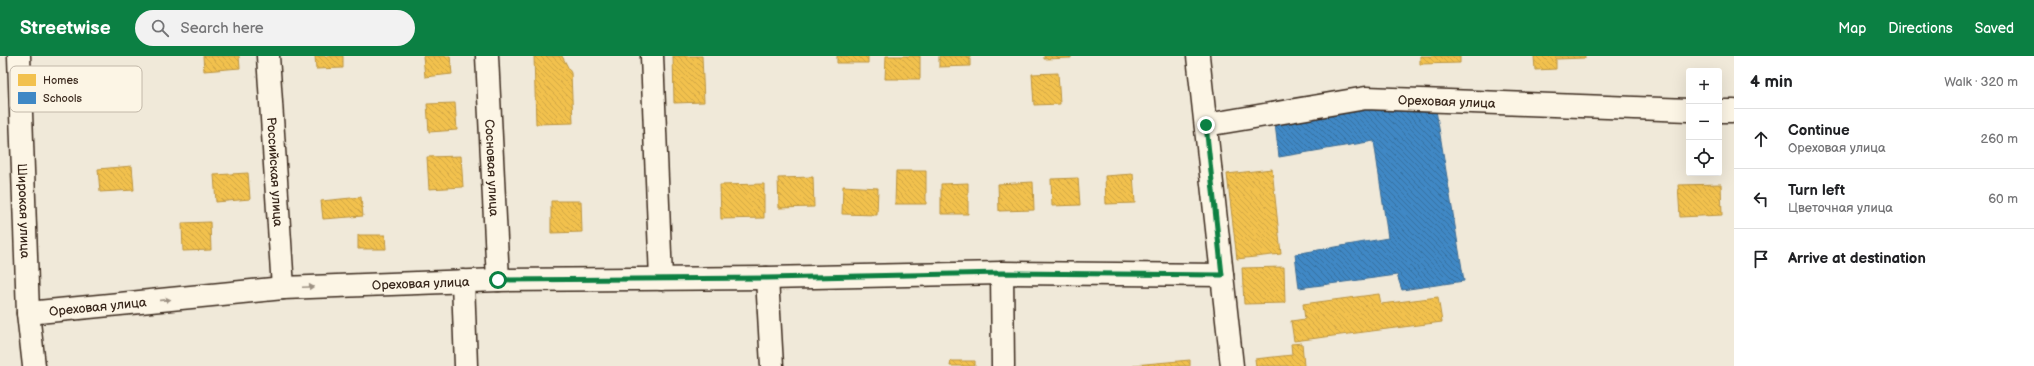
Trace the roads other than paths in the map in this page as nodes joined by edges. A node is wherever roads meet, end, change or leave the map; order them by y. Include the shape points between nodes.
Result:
1 (19, 56) edge
2 (268, 56) edge
3 (488, 56) edge
4 (652, 56) edge
5 (1198, 56) edge
6 (19, 66) edge
7 (1686, 110) edge
8 (1722, 111) edge
9 (1734, 111) edge
10 (21, 112) edge
11 (1206, 125) junction
12 (1002, 273) junction
13 (1222, 275) junction
14 (767, 278) junction
15 (660, 279) junction
16 (498, 280) junction
17 (463, 281) junction
18 (283, 288) junction
19 (28, 313) junction
20 (33, 366) edge
21 (466, 366) edge
22 (772, 366) edge
23 (1003, 366) edge
24 (1232, 366) edge

1 - 6 street, Широкая улица
2 - 18 street, Российская улица
3 - 16 street, Сосновая улица
4 - 15 street
5 - 11 street
7 - 11 street, Ореховая улица via 1366,98
8 - 9 street
10 - 19 street, Широкая улица
11 - 13 street
12 - 13 street, Ореховая улица
12 - 14 street, Ореховая улица
12 - 23 street
13 - 24 street
14 - 15 street, Ореховая улица
14 - 22 street
15 - 16 street, Ореховая улица
16 - 17 street, Ореховая улица
18 -> 17 street, Ореховая улица
17 - 21 street
19 -> 18 street, Ореховая улица
19 - 20 street, Широкая улица

